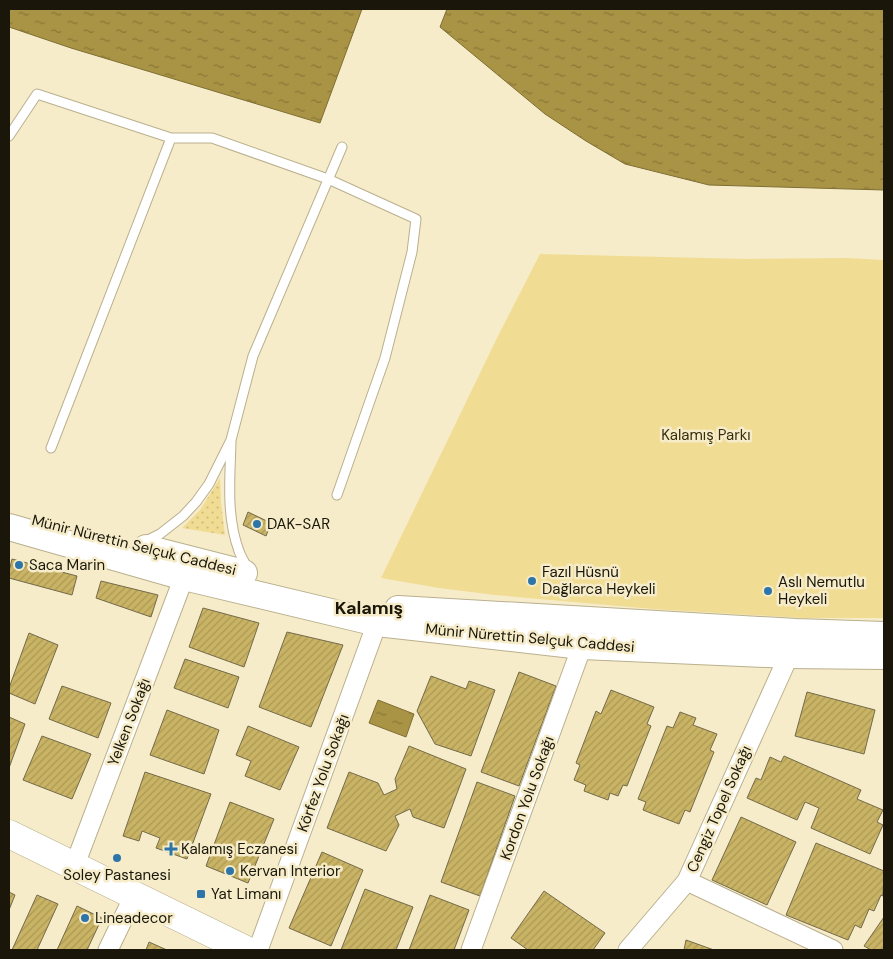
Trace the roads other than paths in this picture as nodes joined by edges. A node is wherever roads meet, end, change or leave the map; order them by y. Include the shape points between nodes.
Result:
1 (9, 136) edge
2 (171, 138) junction
3 (342, 146) dead end
4 (328, 179) junction
5 (231, 440) junction
6 (51, 448) dead end
7 (337, 495) dead end
8 (9, 513) edge
9 (9, 526) edge
10 (138, 546) junction
11 (251, 575) junction
12 (184, 577) junction
13 (378, 623) junction
14 (884, 635) edge
15 (582, 646) junction
16 (789, 655) junction
17 (884, 656) edge
18 (9, 834) edge
19 (74, 867) junction
20 (687, 881) junction
21 (134, 896) junction
22 (108, 950) edge
23 (246, 950) edge
24 (258, 950) edge
25 (471, 950) edge
26 (628, 950) edge
27 (833, 950) edge

1 - 2 lane via 37,94
2 - 4 lane via 212,138
2 - 6 lane
3 - 4 lane
4 - 5 lane via 253,356
4 - 7 lane via 416,219 412,252 385,358
5 - 10 lane via 196,502 160,534
5 - 11 lane via 231,519 239,552
8 - 10 street, Münir Nürettin Selçuk Caddesi
9 - 12 street, Münir Nürettin Selçuk Caddesi
10 - 11 street, Münir Nürettin Selçuk Caddesi
11 - 14 street, Münir Nürettin Selçuk Caddesi via 359,603 396,609
12 - 13 street, Münir Nürettin Selçuk Caddesi
12 - 19 street, Yelken Sokağı
13 - 15 street, Münir Nürettin Selçuk Caddesi
13 - 24 street, Körfez Yolu Sokağı
15 - 16 street, Münir Nürettin Selçuk Caddesi
15 - 25 street, Kordon Yolu Sokağı
16 - 17 street, Münir Nürettin Selçuk Caddesi
16 - 20 street, Cengiz Topel Sokağı
18 - 19 main road
19 - 21 main road
20 - 26 street, Cengiz Topel Sokağı
20 - 27 street
21 - 22 street
21 - 23 main road

